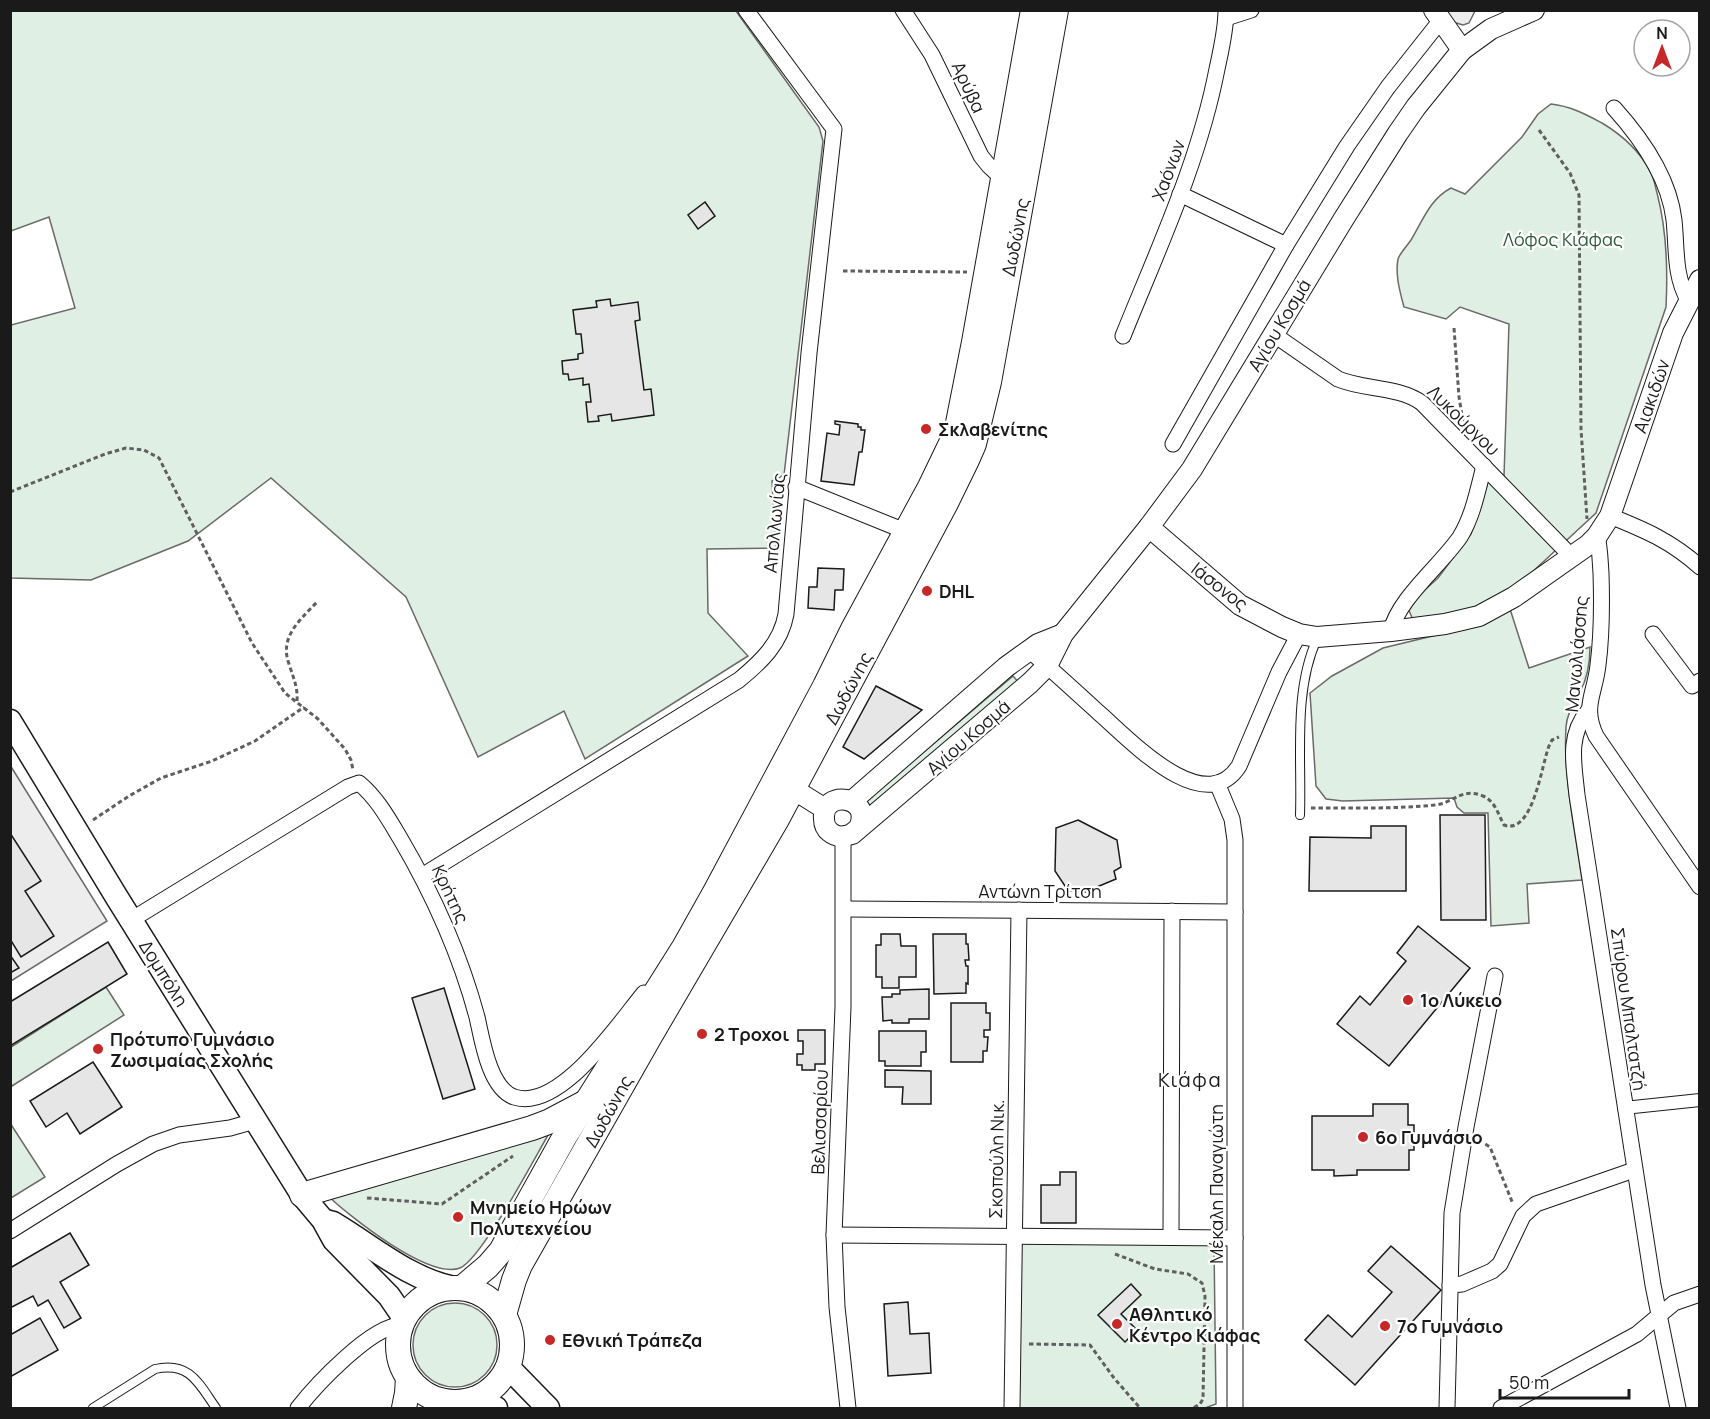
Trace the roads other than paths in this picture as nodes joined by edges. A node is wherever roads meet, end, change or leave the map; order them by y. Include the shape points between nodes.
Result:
1 (746, 10) edge
2 (903, 10) edge
3 (1033, 10) edge
4 (1056, 10) edge
5 (1251, 10) edge
6 (1534, 10) edge
7 (1226, 14) edge
8 (1438, 15) edge
9 (1497, 17) edge
10 (1462, 50) junction
11 (1614, 108) dead end
12 (1002, 178) junction
13 (1180, 194) junction
14 (1286, 245) junction
15 (1700, 280) edge
16 (1688, 300) junction
17 (1273, 334) junction
18 (1123, 336) dead end
19 (1173, 444) dead end
20 (1484, 466) junction
21 (796, 487) junction
22 (1610, 516) junction
23 (1149, 527) junction
24 (904, 531) junction
25 (1597, 536) junction
26 (1572, 557) junction
27 (1700, 567) edge
28 (1391, 631) junction
29 (1063, 634) junction
30 (1653, 634) dead end
31 (1308, 636) junction
32 (1029, 650) junction
33 (1047, 666) junction
34 (1700, 681) edge
35 (1588, 711) junction
36 (10, 721) edge
37 (1217, 783) junction
38 (785, 784) junction
39 (852, 801) junction
40 (825, 810) junction
41 (1300, 811) road end
42 (851, 833) junction
43 (422, 876) junction
44 (1700, 887) edge
45 (844, 909) junction
46 (1019, 910) junction
47 (1172, 911) junction
48 (1235, 912) junction
49 (131, 920) junction
50 (1495, 976) dead end
51 (661, 983) junction
52 (1700, 1100) edge
53 (586, 1102) junction
54 (1624, 1108) junction
55 (255, 1121) junction
56 (1634, 1170) junction
57 (302, 1195) junction
58 (323, 1220) junction
59 (10, 1231) edge
60 (834, 1235) junction
61 (1014, 1236) junction
62 (1171, 1238) junction
63 (1235, 1238) junction
64 (1450, 1285) junction
65 (458, 1288) junction
66 (1700, 1294) edge
67 (1659, 1314) junction
68 (504, 1315) junction
69 (403, 1321) junction
70 (508, 1367) junction
71 (408, 1378) junction
72 (488, 1403) edge
73 (443, 1405) edge
74 (93, 1408) edge
75 (216, 1408) edge
76 (298, 1408) edge
77 (404, 1408) edge
78 (548, 1408) edge
79 (848, 1408) edge
80 (1012, 1408) edge
81 (1235, 1408) edge
82 (1447, 1408) edge
83 (1501, 1408) edge
84 (1678, 1408) edge

1 - 21 street, Απολλωνίας via 834,129
2 - 12 street, Αρύβα via 932,55 981,156
3 - 12 main road, Δωδώνης
4 - 38 main road, Δωδώνης via 989,382 974,444 952,493
5 - 7 street
6 - 9 street, Αγίου Κοσμά
7 - 13 street, Χαόνων via 1204,129
8 - 10 street
8 - 14 street via 1347,146
9 - 10 street, Αγίου Κοσμά
10 - 17 street, Αγίου Κοσμά via 1398,133
11 - 16 street via 1644,146 1665,186 1674,220 1678,276
12 - 24 main road, Δωδώνης via 959,423 940,467
13 - 14 street
13 - 18 street, Χαόνων
14 - 19 street
15 - 16 street, Αιακιδών
16 - 22 street, Αιακιδών
17 - 20 street, Λυκούργου via 1349,384 1417,399
17 - 23 street, Αγίου Κοσμά via 1192,469
20 - 26 street, Λυκούργου
20 - 28 street via 1462,533 1400,608
21 - 24 street
21 - 43 street, Απολλωνίας via 785,622 780,637 765,656 739,680
22 - 25 street, Αιακιδών
22 - 27 street via 1660,536
23 - 29 street, Αγίου Κοσμά
23 - 31 street, Ιάσονος via 1240,605
24 - 38 main road, Δωδώνης
25 - 26 street, Αιακιδών
25 - 35 street, Μανωλιάσσης via 1602,622 1598,667
26 - 28 street, Αιακιδών via 1479,616
28 - 31 street, Αιακιδών
29 - 32 street, Αγίου Κοσμά
29 - 33 street, Αγίου Κοσμά
30 - 34 street via 1692,687
31 - 37 street via 1275,680 1239,766 1229,779
31 - 41 lane
32 - 33 street
32 - 39 street, Αγίου Κοσμά
33 - 37 street via 1160,765 1190,781
33 - 42 street, Αγίου Κοσμά via 945,757
35 - 44 street, Μανωλιάσσης via 1596,736
35 - 54 street, Σπύρου Μπαλτατζή via 1579,724 1573,752
36 - 49 main road, Δομπόλη
37 - 48 street, Μέκαλη Παναγιώτη via 1234,828
38 - 40 street
38 - 51 main road, Δωδώνης
38 - 68 main road, Δωδώνης via 649,1038 520,1266
39 - 40 street via 838,800
39 - 42 street via 861,815
40 - 42 street via 826,828 834,835
42 - 45 street, Βελισσαρίου
43 - 49 street, Κρήτης via 382,809 360,783
43 - 51 street, Κρήτης via 465,975 491,1070 503,1089 514,1096 539,1095 571,1077 646,990
45 - 46 street, Αντώνη Τρίτση
45 - 60 street, Βελισσαρίου
46 - 47 street, Αντώνη Τρίτση
46 - 61 street, Σκοπούλη Νικ.
47 - 48 street, Αντώνη Τρίτση
47 - 62 street
48 - 63 street, Μέκαλη Παναγιώτη
49 - 55 main road, Δομπόλη
50 - 64 street via 1452,1213
51 - 53 main road, Δωδώνης
52 - 54 street
53 - 57 main road via 532,1128
53 - 65 main road, Δωδώνης via 501,1251
54 - 56 street, Σπύρου Μπαλτατζή
55 - 57 main road, Δομπόλη
55 - 59 street via 173,1136 153,1144
56 - 64 street via 1544,1200 1522,1216 1500,1264 1492,1272
56 - 67 street, Σπύρου Μπαλτατζή
57 - 58 main road, Δομπόλη
58 - 65 main road via 417,1276
58 - 69 main road, Δομπόλη via 334,1240 389,1296
60 - 61 street
60 - 79 street, Βελισσαρίου
61 - 62 street
61 - 80 street, Σκοπούλη Νικ.
62 - 63 street
63 - 81 street, Μέκαλη Παναγιώτη
64 - 82 street
65 - 68 main road via 484,1296
65 - 69 main road, Δωδώνης via 427,1295
66 - 67 street via 1674,1303
67 - 83 street via 1631,1337
67 - 84 street, Σπύρου Μπαλτατζή
68 - 70 main road via 513,1348
69 - 71 main road via 398,1355
69 - 76 street via 384,1328 358,1348
70 - 72 main road
70 - 78 main road
71 - 73 main road via 417,1389
71 - 77 main road
72 - 73 main road
74 - 75 lane via 166,1366 193,1375

